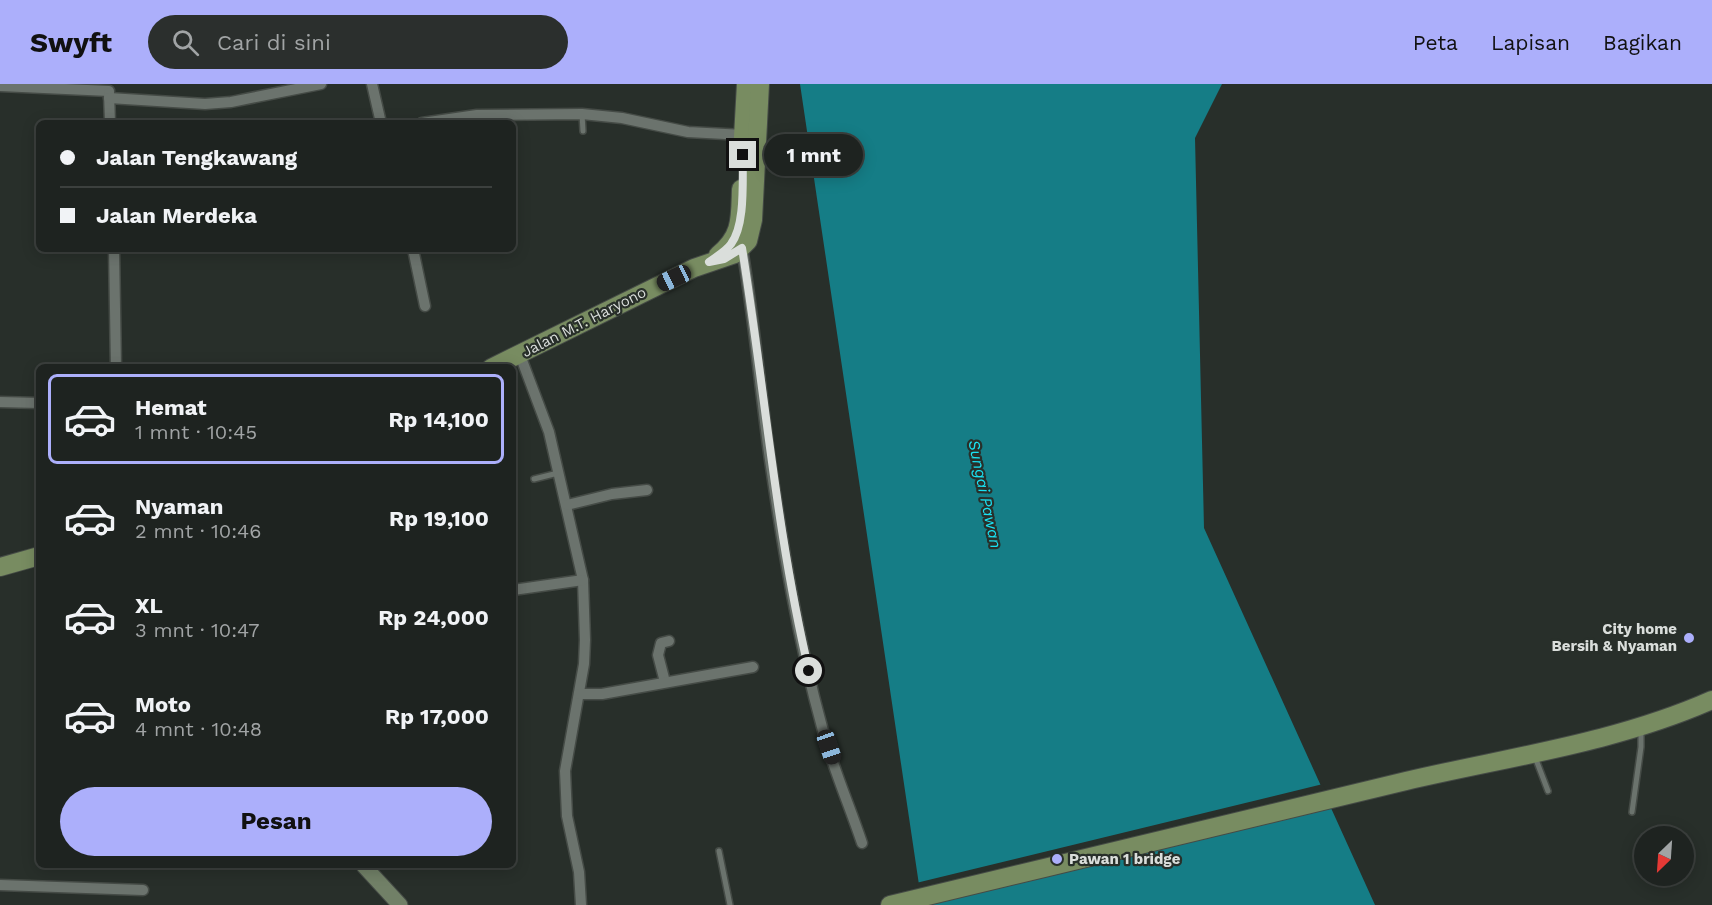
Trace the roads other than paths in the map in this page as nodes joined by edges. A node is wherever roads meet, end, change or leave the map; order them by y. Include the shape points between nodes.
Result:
1 (321, 84) edge
2 (372, 84) edge
3 (746, 84) edge
4 (760, 84) edge
5 (0, 86) edge
6 (109, 91) edge
7 (582, 114) junction
8 (110, 120) edge
9 (380, 120) edge
10 (436, 120) edge
11 (583, 131) dead end
12 (744, 135) junction
13 (735, 250) junction
14 (114, 252) edge
15 (414, 252) edge
16 (425, 306) dead end
17 (520, 355) junction
18 (116, 364) edge
19 (500, 364) edge
20 (0, 402) edge
21 (36, 403) edge
22 (559, 473) junction
23 (534, 479) dead end
24 (647, 490) dead end
25 (567, 505) junction
26 (36, 557) edge
27 (0, 567) edge
28 (583, 580) junction
29 (516, 590) edge
30 (669, 641) dead end
31 (753, 667) dead end
32 (665, 682) junction
33 (579, 694) junction
34 (1712, 700) edge
35 (1641, 727) junction
36 (1533, 752) junction
37 (1548, 791) dead end
38 (1632, 813) dead end
39 (862, 843) dead end
40 (719, 851) dead end
41 (366, 868) edge
42 (0, 885) edge
43 (143, 890) dead end
44 (400, 905) edge
45 (581, 905) edge
46 (730, 905) edge
47 (890, 905) edge

1 - 6 street via 205,104
2 - 9 street
3 - 12 main road
4 - 13 main road via 752,230 748,242
5 - 6 street
6 - 8 street
7 - 10 street via 477,115
7 - 11 lane
7 - 12 street via 622,117 688,132
12 - 13 main road
13 - 17 main road, Jalan M.T. Haryono
13 - 39 street via 749,286 770,460 804,652 822,728
14 - 18 street
15 - 16 street
17 - 19 main road, Jalan M.T. Haryono
17 - 22 street via 549,432
20 - 21 street
22 - 23 lane
22 - 25 street
24 - 25 street
25 - 28 street
26 - 27 main road
28 - 29 street
28 - 33 street via 585,640
30 - 32 street via 661,643 658,652
31 - 32 street
32 - 33 street via 602,694
33 - 45 street via 565,771 567,816 579,872
34 - 35 main road
35 - 36 main road
35 - 38 lane
36 - 37 lane
36 - 47 main road
40 - 46 lane
41 - 44 street
42 - 43 street

